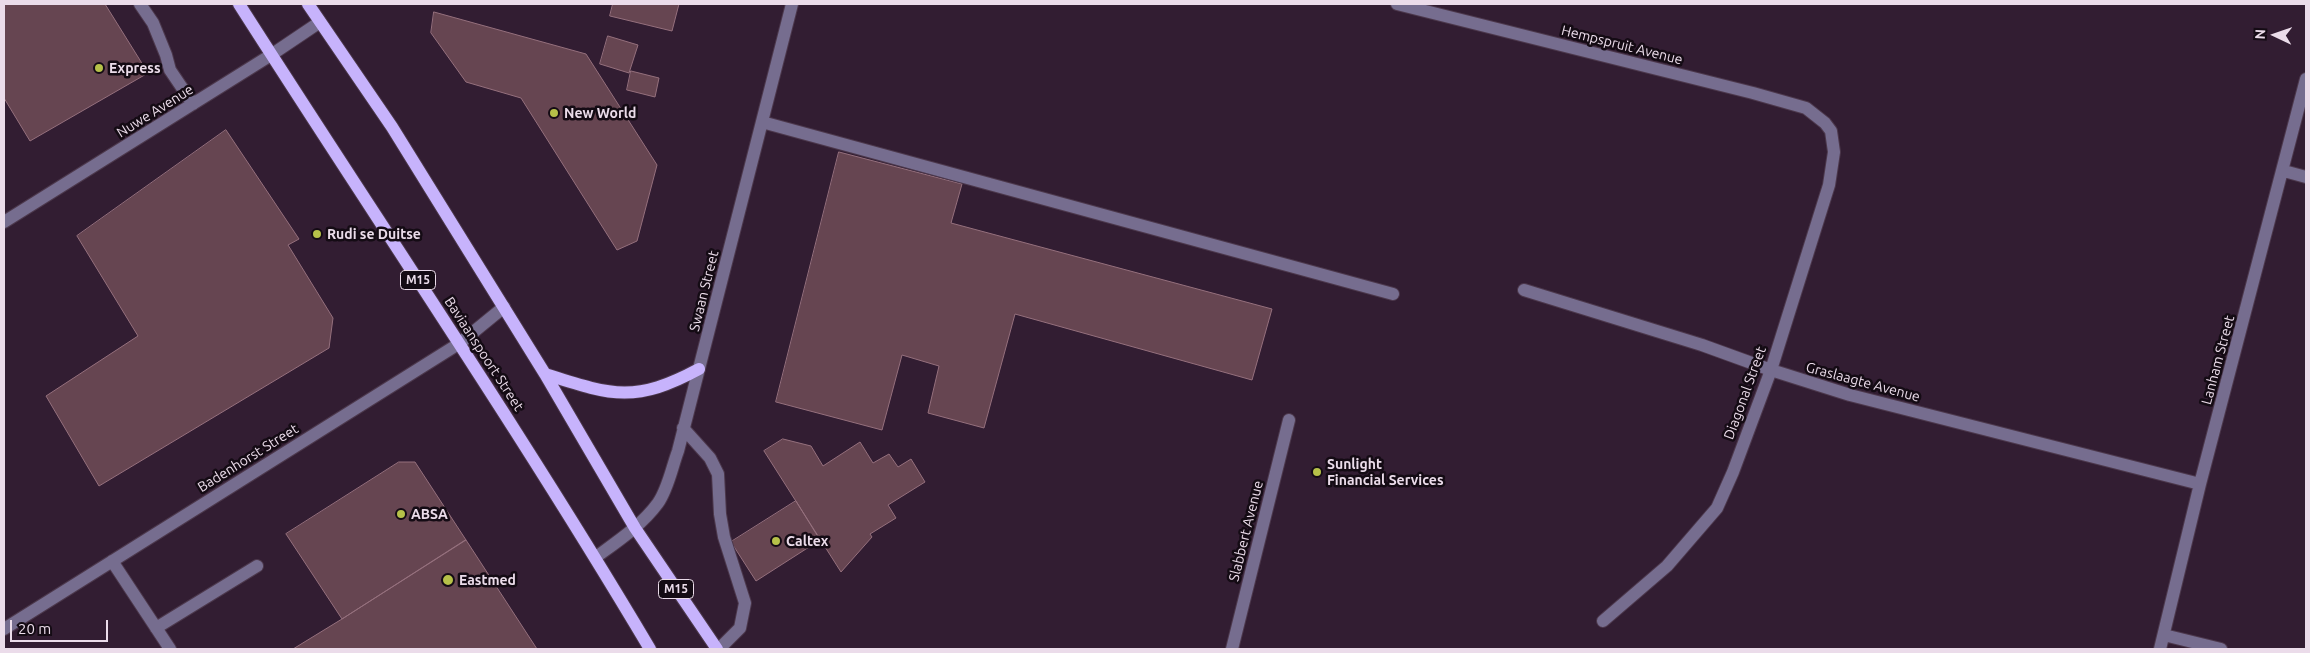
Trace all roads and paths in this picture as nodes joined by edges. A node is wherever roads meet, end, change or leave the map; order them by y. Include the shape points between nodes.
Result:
1 (140, 4) edge
2 (239, 4) edge
3 (308, 4) edge
4 (792, 4) edge
5 (1397, 4) edge
6 (320, 22) junction
7 (271, 55) junction
8 (2306, 79) edge
9 (193, 104) junction
10 (762, 122) junction
11 (1831, 131) joint
12 (2284, 171) junction
13 (2306, 177) edge
14 (4, 222) edge
15 (1524, 290) dead end
16 (1393, 294) dead end
17 (504, 307) junction
18 (460, 343) junction
19 (699, 369) junction
20 (1771, 370) junction
21 (545, 374) junction
22 (1289, 420) dead end
23 (683, 428) junction
24 (2200, 484) junction
25 (635, 528) junction
26 (596, 557) junction
27 (112, 561) junction
28 (257, 566) dead end
29 (1603, 621) dead end
30 (156, 628) junction
31 (4, 629) edge
32 (2164, 635) junction
33 (170, 649) edge
34 (650, 649) edge
35 (718, 649) edge
36 (1232, 649) edge
37 (2160, 649) edge
38 (2221, 649) edge

1 - 9 street via 154,23 170,70
2 - 7 main road, Baviaanspoort Street / M15
3 - 6 main road, M15
4 - 10 street, Swaan Street
5 - 11 street, Hempspruit Avenue via 1806,108 1818,115
6 - 7 street, Nuwe Avenue
6 - 17 main road, M15 via 392,127
7 - 9 street, Nuwe Avenue
7 - 18 main road, Baviaanspoort Street / M15
8 - 12 street, Lanham Street
9 - 14 street, Nuwe Avenue
10 - 16 street
10 - 19 street, Swaan Street
11 - 20 street, Diagonal Street via 1834,152 1829,185
12 - 13 street
12 - 24 street, Lanham Street
15 - 20 street, Graslaagte Avenue via 1702,345
17 - 18 street, Badenhorst Street
17 - 21 main road, M15
18 - 26 main road, Baviaanspoort Street / M15
18 - 27 street, Badenhorst Street
19 - 21 main road via 657,389 619,393 604,392
19 - 23 street, Swaan Street
20 - 24 street, Graslaagte Avenue via 1850,395
20 - 29 street, Diagonal Street via 1717,508 1667,566
21 - 25 main road, M15
22 - 36 street, Slabbert Avenue
23 - 25 street, Swaan Street via 659,502
23 - 35 street via 710,458 718,474 723,529 745,603 740,628
24 - 32 street, Lanham Street
25 - 26 street, Swaan Street
25 - 35 main road, M15
26 - 34 main road, Baviaanspoort Street / M15
27 - 30 street
27 - 31 street, Badenhorst Street
28 - 30 street
30 - 33 street
32 - 37 street, Lanham Street
32 - 38 street

